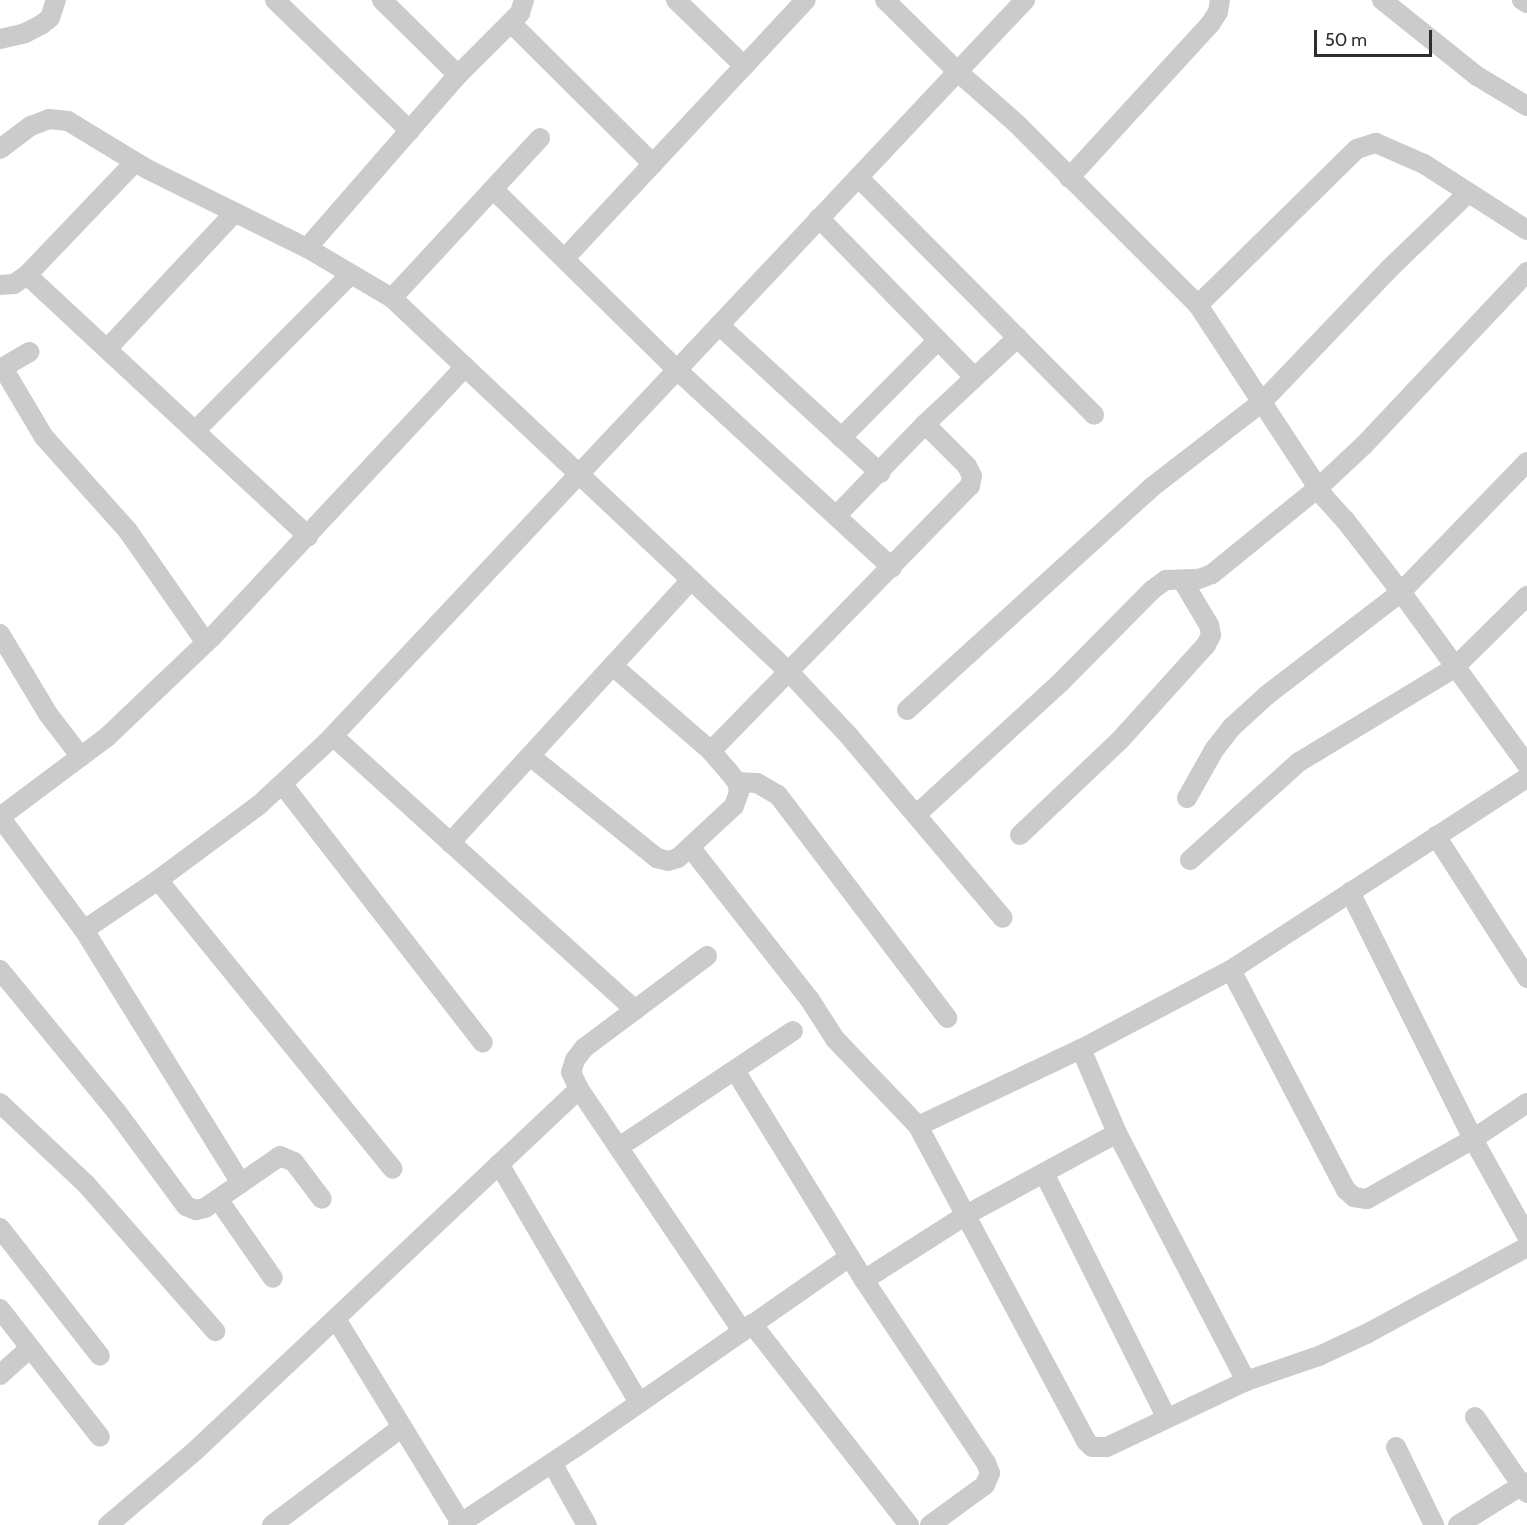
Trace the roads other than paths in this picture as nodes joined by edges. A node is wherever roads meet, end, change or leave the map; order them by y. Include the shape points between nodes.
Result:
1 (56, 0) edge
2 (275, 0) edge
3 (382, 0) edge
4 (524, 0) edge
5 (676, 0) edge
6 (885, 0) edge
7 (1025, 0) edge
8 (1220, 0) edge
9 (1382, 0) edge
10 (1522, 0) edge
11 (1527, 3) edge
12 (795, 4) edge
13 (511, 22) junction
14 (0, 39) edge
15 (744, 66) junction
16 (957, 72) junction
17 (458, 75) junction
18 (1527, 106) edge
19 (410, 131) junction
20 (540, 138) dead end
21 (0, 149) edge
22 (135, 162) junction
23 (653, 164) junction
24 (858, 177) junction
25 (1069, 178) junction
26 (493, 189) junction
27 (1468, 193) junction
28 (235, 212) junction
29 (819, 218) junction
30 (1527, 230) edge
31 (307, 248) junction
32 (565, 258) junction
33 (1527, 272) edge
34 (351, 274) junction
35 (27, 275) junction
36 (0, 285) edge
37 (392, 298) junction
38 (1198, 305) junction
39 (719, 325) junction
40 (1018, 338) junction
41 (938, 340) junction
42 (107, 349) junction
43 (30, 352) dead end
44 (465, 367) junction
45 (1, 369) edge
46 (677, 370) junction
47 (974, 377) junction
48 (1262, 402) junction
49 (1094, 415) dead end
50 (925, 424) junction
51 (195, 431) junction
52 (841, 438) junction
53 (1527, 462) edge
54 (880, 473) junction
55 (578, 475) junction
56 (1318, 489) junction
57 (836, 516) junction
58 (308, 536) junction
59 (892, 568) junction
60 (1182, 579) junction
61 (691, 580) junction
62 (1401, 592) junction
63 (1527, 596) edge
64 (0, 634) edge
65 (206, 643) junction
66 (613, 666) junction
67 (1454, 668) junction
68 (789, 672) junction
69 (907, 710) dead end
70 (333, 736) junction
71 (711, 751) junction
72 (530, 756) junction
73 (81, 757) junction
74 (1527, 765) edge
75 (1527, 778) edge
76 (737, 782) junction
77 (283, 785) junction
78 (1187, 798) dead end
79 (916, 814) junction
80 (0, 817) edge
81 (1020, 835) dead end
82 (1436, 836) junction
83 (450, 843) junction
84 (690, 847) junction
85 (1190, 860) dead end
86 (158, 880) junction
87 (1350, 892) junction
88 (1002, 918) dead end
89 (84, 930) junction
90 (707, 956) dead end
91 (0, 970) edge
92 (1231, 970) junction
93 (1527, 978) edge
94 (635, 1010) junction
95 (947, 1018) dead end
96 (793, 1031) dead end
97 (483, 1043) dead end
98 (1081, 1049) junction
99 (736, 1072) junction
100 (579, 1089) junction
101 (0, 1103) edge
102 (1527, 1103) edge
103 (918, 1126) junction
104 (1117, 1133) junction
105 (1473, 1139) junction
106 (619, 1147) junction
107 (499, 1164) junction
108 (393, 1169) dead end
109 (1044, 1173) junction
110 (241, 1183) junction
111 (218, 1199) junction
112 (322, 1199) dead end
113 (966, 1215) junction
114 (0, 1228) edge
115 (1527, 1236) edge
116 (1527, 1247) edge
117 (849, 1257) junction
118 (273, 1278) dead end
119 (864, 1280) junction
120 (0, 1309) edge
121 (336, 1319) junction
122 (747, 1328) junction
123 (215, 1331) dead end
124 (30, 1348) junction
125 (100, 1356) dead end
126 (0, 1376) edge
127 (1246, 1381) junction
128 (639, 1403) junction
129 (1166, 1417) junction
130 (1475, 1417) dead end
131 (402, 1427) junction
132 (100, 1437) dead end
133 (1396, 1447) dead end
134 (552, 1463) junction
135 (1525, 1487) edge
136 (296, 1518) edge
137 (108, 1525) edge
138 (272, 1525) edge
139 (460, 1525) edge
140 (587, 1525) edge
141 (909, 1525) edge
142 (930, 1525) edge
143 (1434, 1525) edge
144 (1458, 1525) edge

1 - 14 street via 50,18 41,25
2 - 19 street
3 - 17 street
4 - 13 street via 520,13
5 - 15 street
6 - 16 street
7 - 16 street
8 - 25 street via 1211,23
9 - 18 street via 1477,76
10 - 11 street
12 - 15 street
13 - 17 street
13 - 23 street
15 - 23 street
16 - 24 street
16 - 25 street via 1017,124
17 - 19 street
19 - 31 street
20 - 26 street
21 - 22 street via 31,126 49,119 68,121
22 - 28 street
22 - 35 street
23 - 32 street
24 - 29 street
24 - 40 street
25 - 38 street
26 - 32 street
26 - 37 street
27 - 30 street
27 - 38 street via 1394,149 1376,143 1357,149
27 - 48 street
28 - 31 street
28 - 42 street
29 - 39 street
29 - 41 street
31 - 34 street
32 - 46 street
33 - 56 street
34 - 37 street
34 - 51 street
35 - 36 street via 14,284
35 - 42 street
37 - 44 street
38 - 48 street
39 - 46 street
39 - 52 street
40 - 47 street
40 - 49 street
41 - 47 street
41 - 52 street
42 - 51 street
43 - 45 street
44 - 55 street
44 - 58 street
45 - 65 street via 44,437 128,531
46 - 55 street
46 - 57 street
47 - 50 street
48 - 56 street
48 - 69 street via 1152,487
50 - 54 street
50 - 59 street via 967,466 972,476 970,486
51 - 58 street
52 - 54 street
53 - 62 street
54 - 57 street
55 - 61 street
55 - 70 street
56 - 60 street via 1212,574
56 - 62 street
57 - 59 street
58 - 65 street
59 - 68 street
60 - 79 street via 1166,580 1152,590 1059,684
60 - 81 street via 1209,625 1211,635 1206,645 1121,740
61 - 66 street
61 - 68 street
62 - 67 street
62 - 78 street via 1267,695 1232,727
63 - 67 street
64 - 73 street via 48,714
65 - 73 street
66 - 71 street
66 - 72 street
67 - 74 street
67 - 85 street via 1299,762
68 - 71 street
68 - 79 street
70 - 77 street
70 - 83 street
71 - 76 street
72 - 83 street
72 - 84 street via 657,858 678,858
73 - 80 street
75 - 82 street
76 - 84 street via 740,792 734,806
76 - 95 street via 756,783 778,795
77 - 86 street
77 - 97 street
79 - 88 street
80 - 89 street
82 - 87 street
82 - 93 street
83 - 94 street
84 - 103 street via 810,1000 835,1039
86 - 89 street
86 - 108 street
87 - 92 street
87 - 105 street
89 - 110 street
90 - 94 street
91 - 111 street via 116,1111 186,1206 196,1210
92 - 98 street
92 - 105 street via 1346,1190 1354,1197 1366,1198
94 - 100 street via 584,1048 575,1060 571,1072
96 - 99 street
98 - 103 street
98 - 104 street
99 - 106 street
99 - 117 street
100 - 106 street
100 - 107 street
101 - 123 street via 86,1184
102 - 105 street
103 - 113 street
104 - 109 street
104 - 127 street
105 - 115 street
106 - 122 street
107 - 121 street
107 - 128 street
109 - 113 street
109 - 129 street
110 - 111 street
110 - 112 street via 273,1159 286,1157
111 - 118 street
113 - 119 street
113 - 129 street via 1086,1441 1092,1447 1107,1447
114 - 125 street
116 - 127 street via 1320,1356
117 - 119 street
117 - 122 street
119 - 142 street via 990,1473 985,1485
120 - 124 street
121 - 131 street
121 - 137 street via 196,1450
122 - 128 street
122 - 141 street
124 - 126 street
124 - 132 street
127 - 129 street
128 - 134 street
130 - 135 street
131 - 136 street
131 - 139 street
133 - 143 street
134 - 139 street
134 - 140 street
135 - 144 street
136 - 138 street

